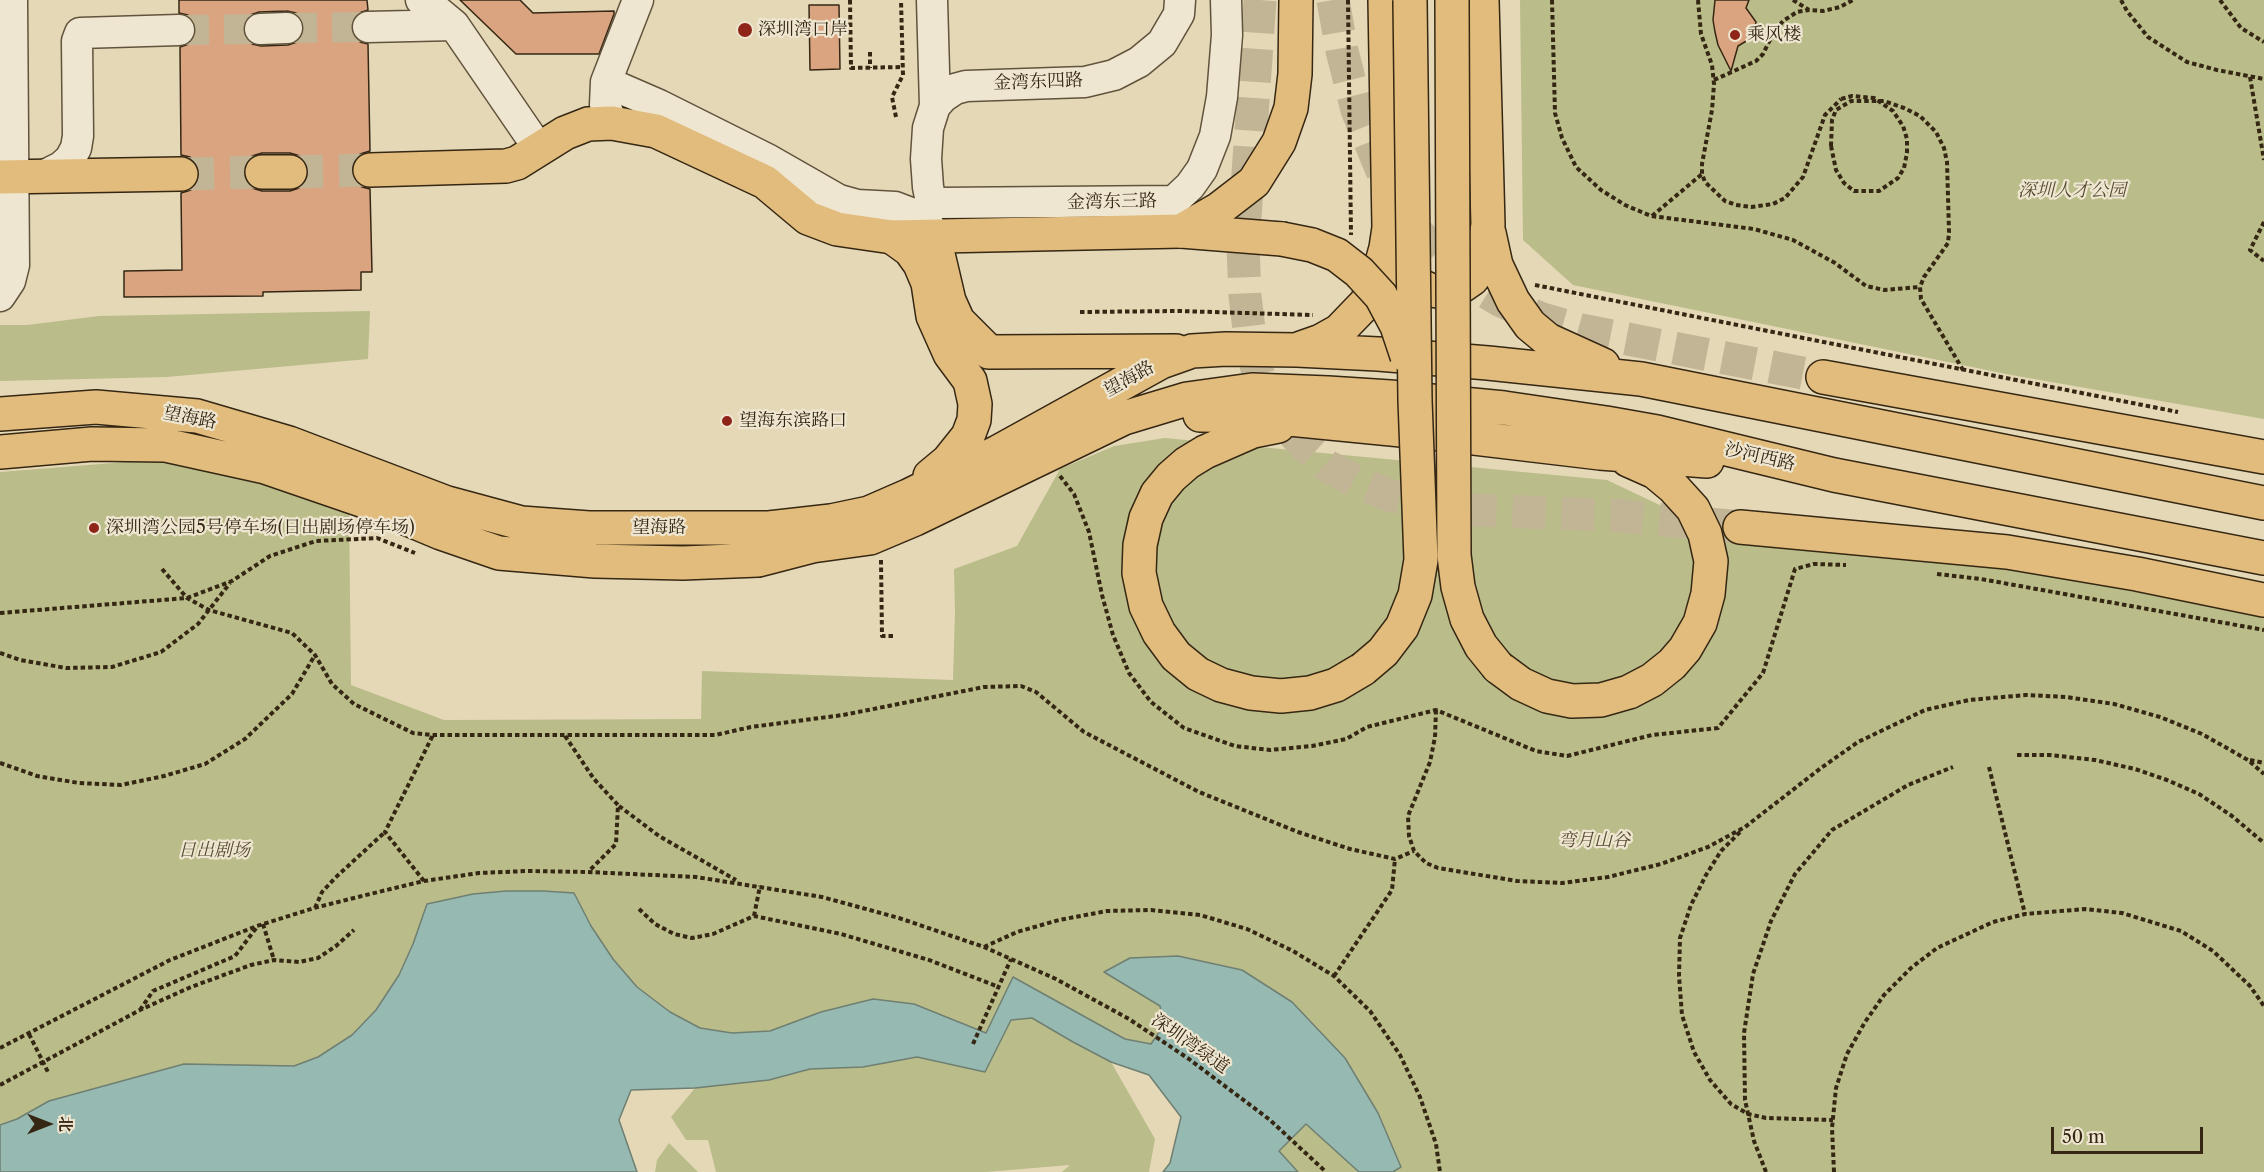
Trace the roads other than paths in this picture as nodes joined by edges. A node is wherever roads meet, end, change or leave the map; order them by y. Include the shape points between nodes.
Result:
1 (12, 0) edge
2 (421, 0) edge
3 (638, 0) edge
4 (932, 0) edge
5 (1180, 0) edge
6 (1226, 0) edge
7 (1296, 0) edge
8 (1385, 0) edge
9 (1410, 0) edge
10 (1452, 0) edge
11 (1482, 0) edge
12 (454, 25) junction
13 (368, 27) tunnel mouth
14 (179, 30) tunnel mouth
15 (6, 31) edge
16 (7, 81) edge
17 (606, 82) junction
18 (935, 106) junction
19 (612, 123) junction
20 (539, 149) junction
21 (370, 170) tunnel mouth
22 (181, 174) tunnel mouth
23 (18, 177) edge
24 (928, 187) junction
25 (894, 222) junction
26 (1488, 225) junction
27 (1389, 228) junction
28 (1181, 231) junction
29 (968, 235) junction
30 (934, 237) junction
31 (7, 239) edge
32 (943, 280) junction
33 (0, 296) edge
34 (1296, 350) junction
35 (1192, 351) junction
36 (1823, 377) tunnel mouth
37 (1641, 379) junction
38 (1252, 390) joint
39 (1415, 400) junction
40 (0, 414) edge
41 (1124, 418) junction
42 (1320, 422) junction
43 (0, 452) edge
44 (1600, 453) junction
45 (2264, 457) edge
46 (1834, 475) junction
47 (908, 496) junction
48 (2264, 503) edge
49 (1740, 527) tunnel mouth
50 (2264, 558) edge
51 (2264, 600) edge

1 - 15 street
2 - 12 street
3 - 17 street
4 - 18 street
5 - 18 street, 金湾东四路 via 1179,14 1162,43 1139,62 1114,75 1085,82 966,86 955,89
6 - 24 street, 金湾东三路 via 1222,97 1215,136 1202,169 1174,201 939,203 930,196
7 - 28 main road via 1294,74 1280,142 1254,182
8 - 27 main road
9 - 39 main road, bridge
10 - 44 main road, bridge via 1454,555 1458,586 1467,619 1498,667 1547,696 1572,701 1601,700 1652,680 1685,649 1700,623 1708,594 1711,561 1705,534 1693,509 1655,472
11 - 26 main road
12 - 13 street
12 - 20 street
14 - 23 street via 80,33 76,148 61,167
15 - 16 street
16 - 23 street
17 - 19 street via 605,105
17 - 25 street via 759,155 839,200
18 - 24 street via 928,128
19 - 20 main road via 588,124 565,132
19 - 25 main road via 656,131 765,182 807,218 837,229
20 - 21 main road via 506,166
22 - 23 main road
23 - 31 street
24 - 25 street
25 - 30 main road
25 - 47 main road via 920,264 928,283 933,316 950,354 970,381 975,404 968,436 948,461
26 - 27 main road via 1480,268 1459,288 1444,292 1412,282 1402,273
26 - 37 main road via 1496,265 1530,325 1548,340
27 - 34 main road via 1382,267 1366,303 1339,331
28 - 29 main road
28 - 39 main road, bridge via 1282,239 1337,255 1382,296 1406,352
29 - 30 main road
29 - 32 main road via 948,262
30 - 32 main road
31 - 33 street via 14,265
32 - 35 main road via 958,321 989,352
34 - 35 main road, 望海路
34 - 37 main road via 1488,363
35 - 47 main road, 望海路 via 1161,362 998,452
36 - 45 main road
37 - 48 main road
38 - 41 main road, 望海路 via 1187,399
38 - 46 main road, 沙河西路 via 1389,397 1561,416 1657,432
39 - 42 main road, bridge via 1421,560 1415,595 1402,627 1383,652 1336,685 1281,696 1221,685 1198,674 1176,656 1146,606 1139,573 1146,519 1157,494 1187,463 1205,452 1253,431
40 - 47 main road, 望海路 via 96,407 197,416 289,443 447,503 520,523 590,528 769,528 869,513
41 - 42 main road via 1225,414
41 - 43 main road, 望海路 via 870,538 812,546 758,560 683,563 500,553 265,467 165,446 92,444
42 - 44 main road
44 - 46 main road
46 - 50 main road, 沙河西路
49 - 51 main road via 2007,552 2137,573

